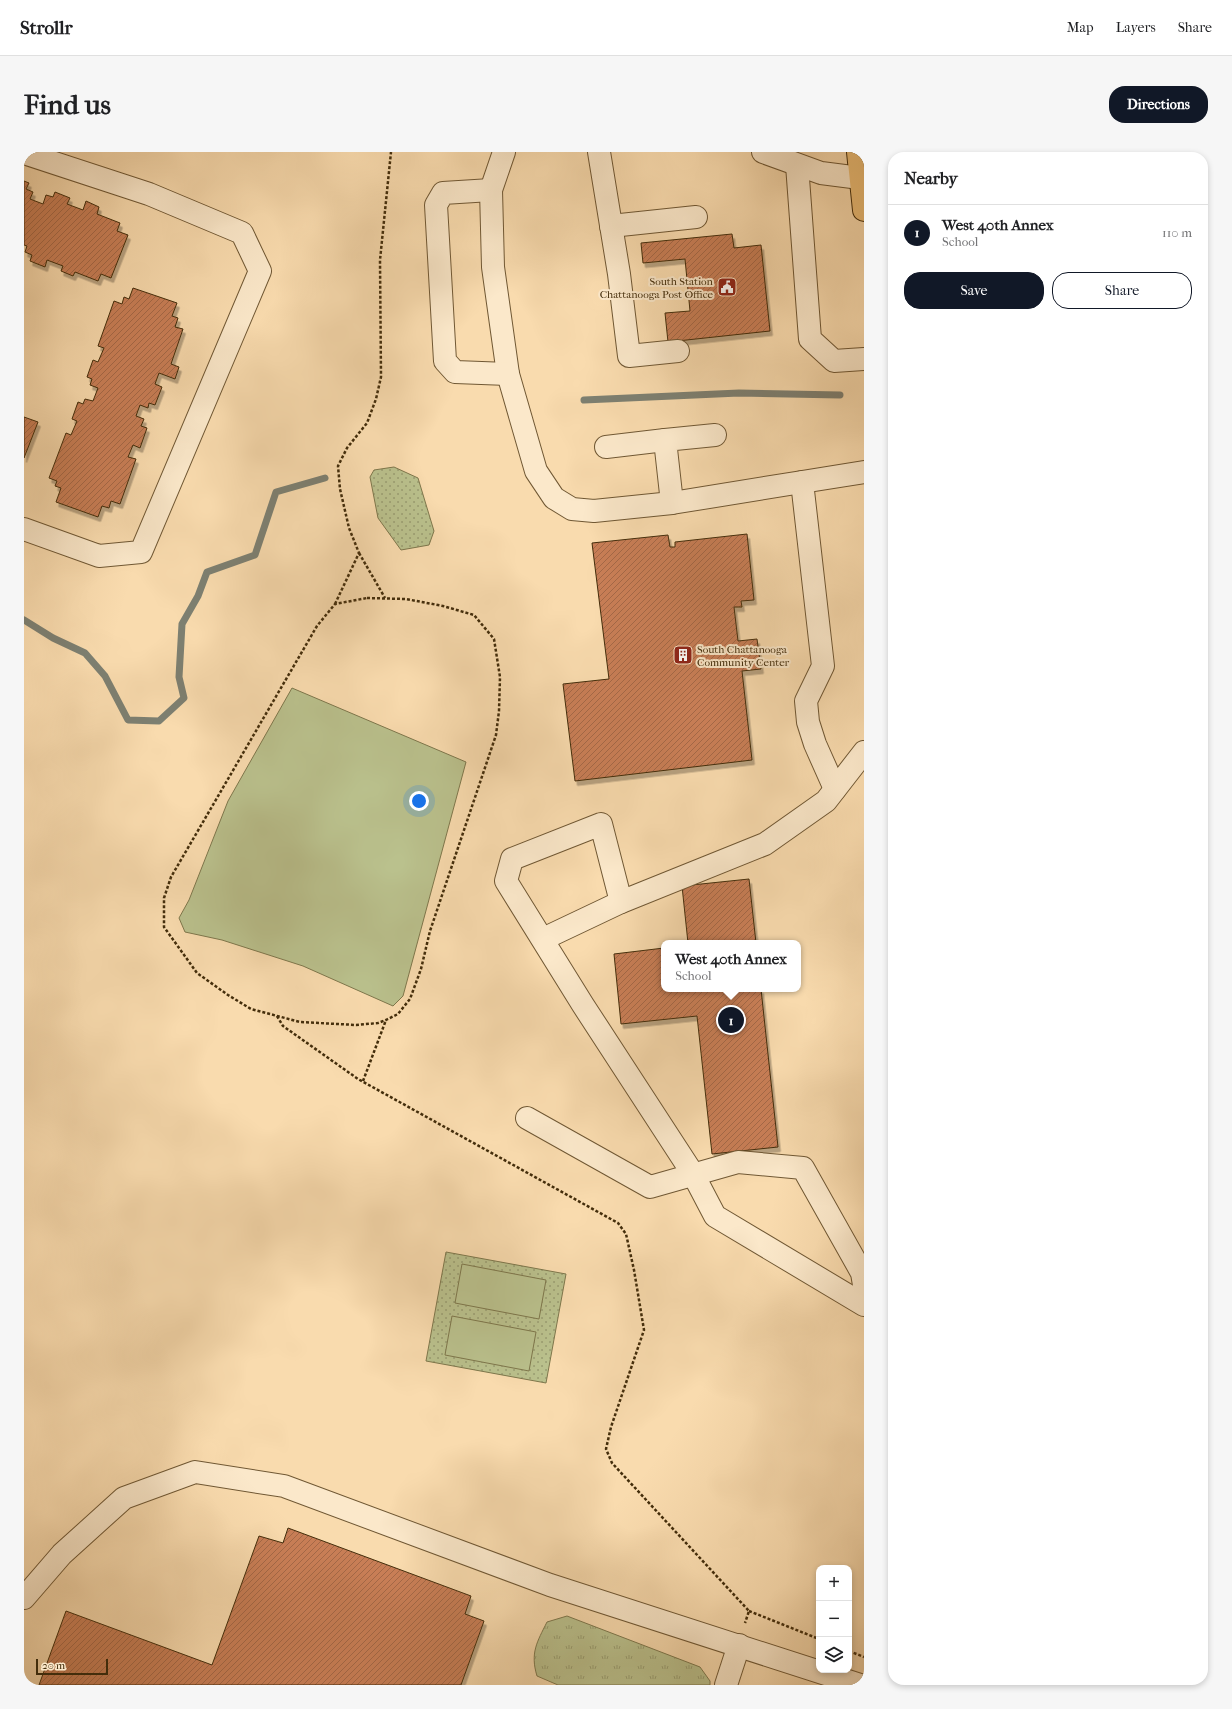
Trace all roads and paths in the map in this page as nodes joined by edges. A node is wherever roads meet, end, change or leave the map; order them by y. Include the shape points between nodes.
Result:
1 (391, 152) edge
2 (504, 152) edge
3 (599, 152) edge
4 (763, 152) edge
5 (24, 153) edge
6 (858, 153) edge
7 (797, 165) junction
8 (860, 178) junction
9 (491, 190) junction
10 (864, 210) edge
11 (696, 216) dead end
12 (611, 226) junction
13 (678, 351) dead end
14 (864, 359) edge
15 (508, 374) junction
16 (716, 434) dead end
17 (665, 440) junction
18 (606, 447) dead end
19 (864, 472) edge
20 (802, 482) junction
21 (672, 503) junction
22 (24, 529) edge
23 (359, 553) junction
24 (386, 598) junction
25 (335, 604) junction
26 (864, 752) edge
27 (835, 789) junction
28 (621, 902) junction
29 (542, 939) junction
30 (277, 1016) junction
31 (386, 1020) junction
32 (363, 1081) junction
33 (527, 1118) dead end
34 (693, 1174) junction
35 (864, 1285) edge
36 (864, 1305) edge
37 (24, 1598) edge
38 (749, 1611) junction
39 (816, 1638) edge
40 (739, 1645) junction
41 (852, 1652) edge
42 (864, 1657) edge
43 (726, 1685) edge
44 (860, 1685) edge

1 - 23 path via 380,260 381,377 367,423 347,448 338,466 340,489 349,528
2 - 9 street
3 - 12 street
4 - 7 street
5 - 22 street via 149,194 242,233 260,271 141,552 98,556
6 - 8 main road
7 - 8 street via 821,173
7 - 14 street via 810,339 834,361
8 - 10 main road
9 - 15 street via 493,267
9 - 15 street via 443,193 436,205 445,361 454,372
11 - 12 street
12 - 13 street via 629,356
15 - 21 street via 536,471 554,498 572,509 594,511
16 - 17 street
17 - 18 street
17 - 21 street
19 - 20 street
20 - 21 street
20 - 27 street via 823,666 806,700 808,722
23 - 24 path
23 - 25 path
24 - 25 path via 367,598
24 - 31 path via 413,600 474,615 494,639 500,677 496,735 430,931 421,969 410,999 398,1014
25 - 30 path via 317,626 171,877 164,898 164,927 197,973 251,1009
26 - 27 street
27 - 28 street via 826,801 764,844
28 - 29 street
28 - 29 street via 601,824 512,859 506,881
29 - 34 street
30 - 31 path via 300,1022 356,1025
30 - 32 path via 283,1026
31 - 32 path
32 - 38 path via 618,1223 626,1234 644,1330 606,1449 612,1462
33 - 34 street via 650,1187
34 - 35 street via 738,1162 803,1168 862,1273
34 - 36 street via 715,1216
37 - 40 street via 62,1554 124,1498 195,1472 284,1486 550,1584
38 - 39 path
38 - 40 path
40 - 43 street
40 - 44 street
41 - 42 path

